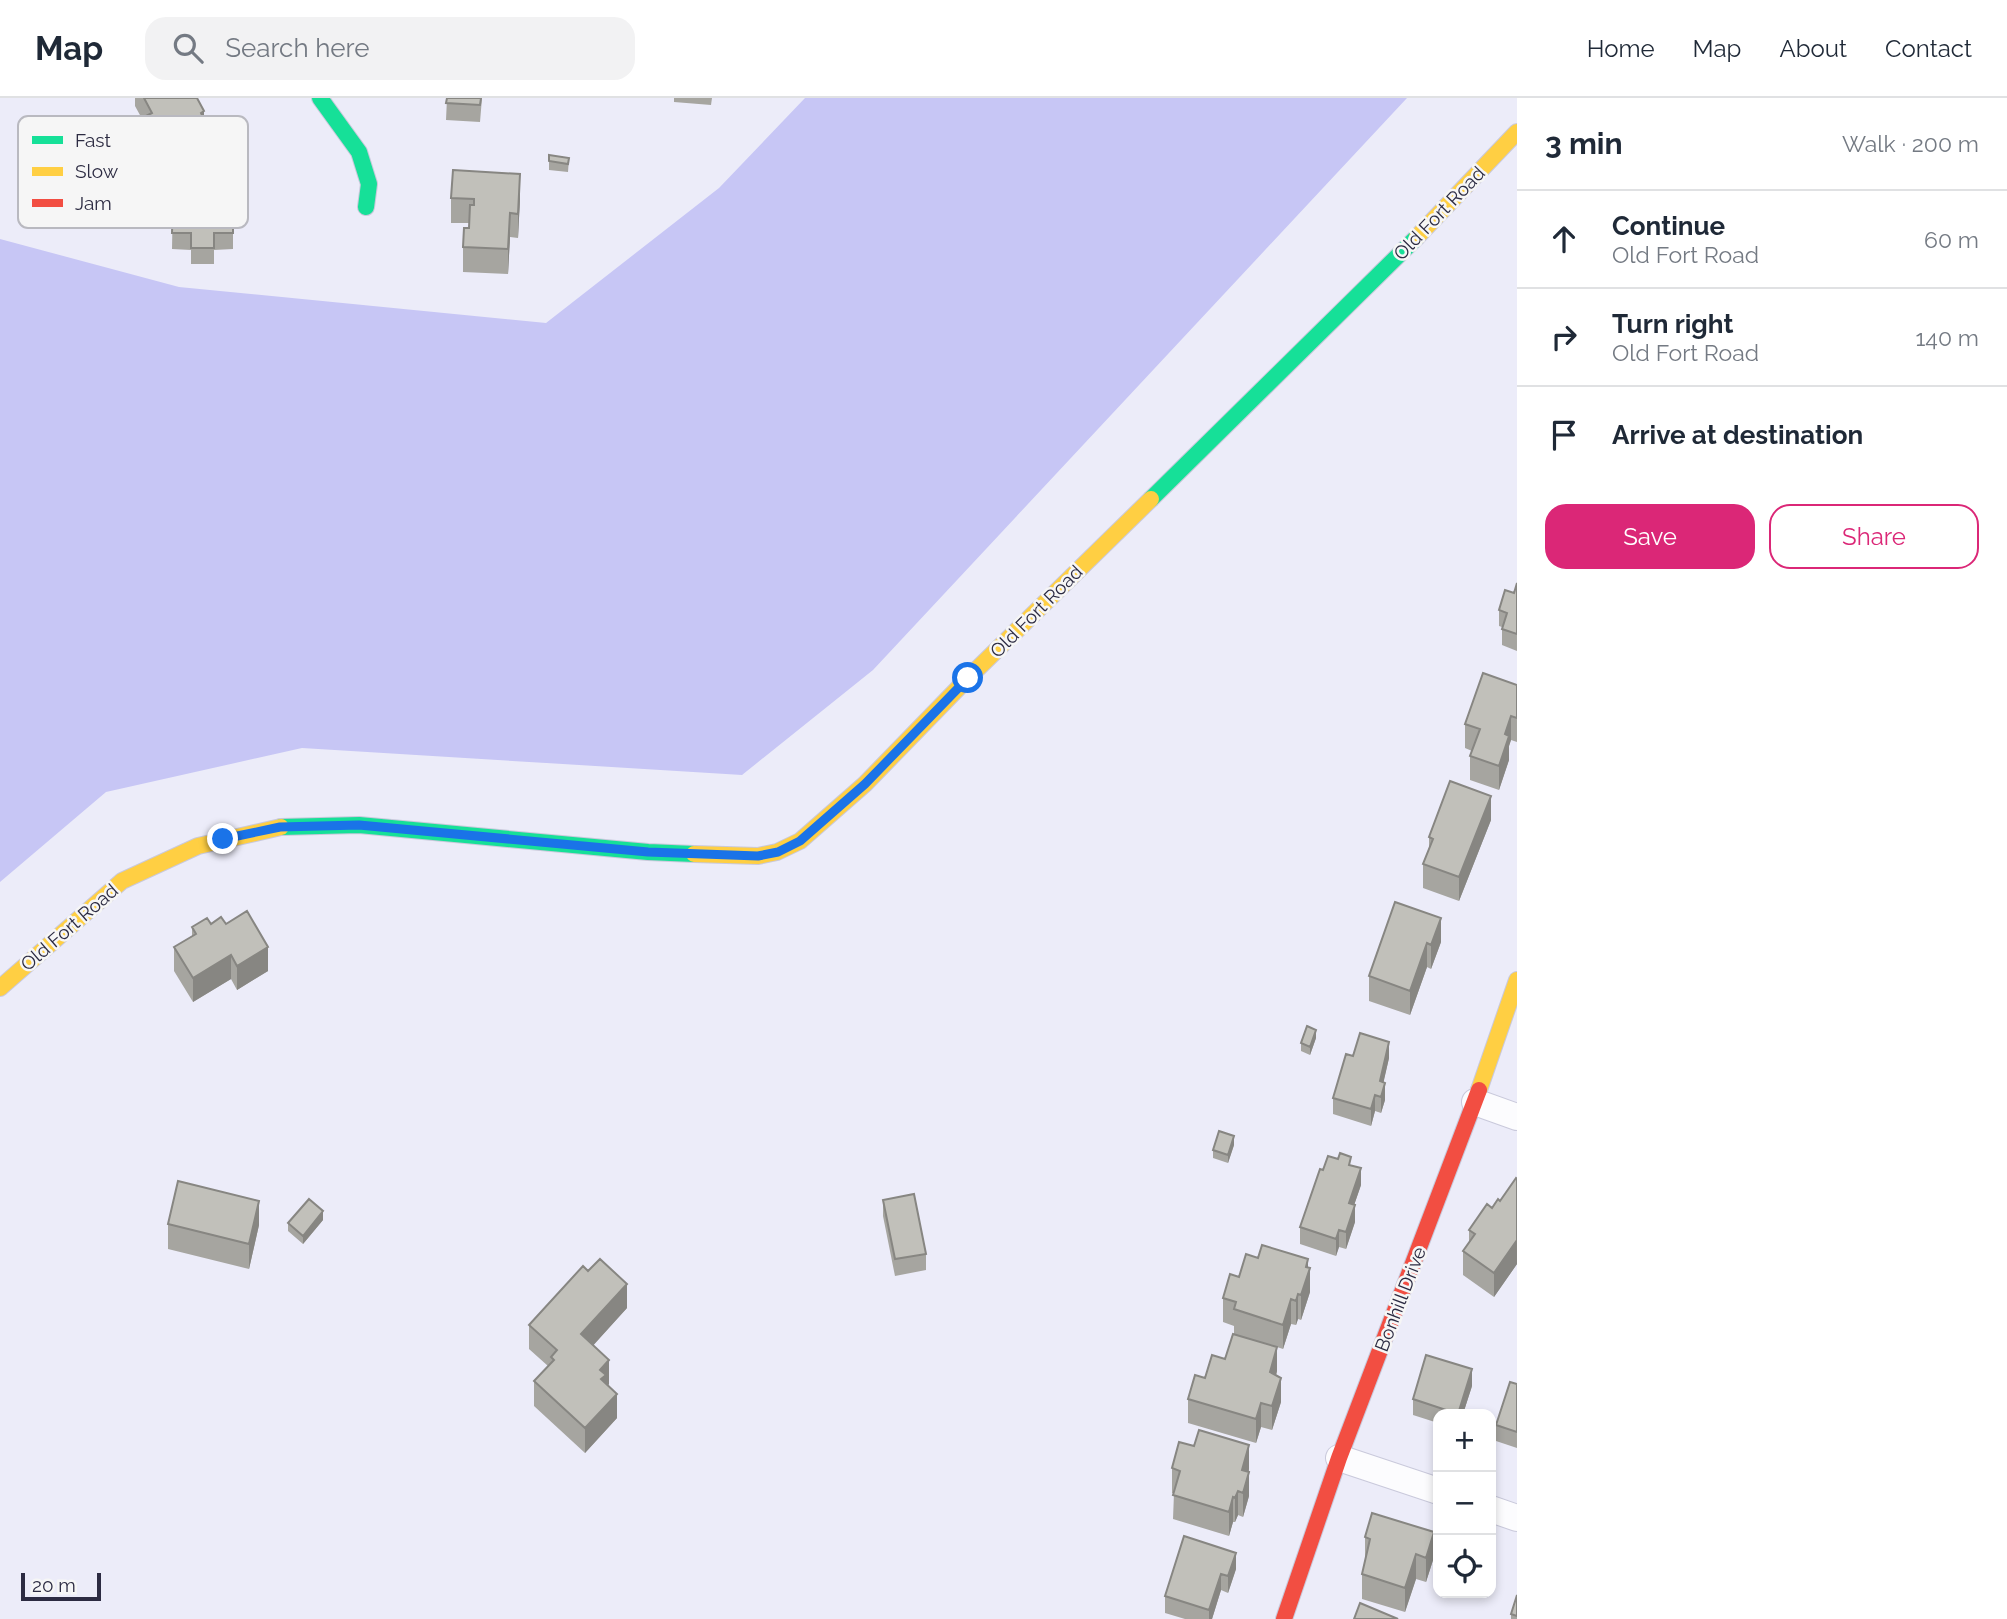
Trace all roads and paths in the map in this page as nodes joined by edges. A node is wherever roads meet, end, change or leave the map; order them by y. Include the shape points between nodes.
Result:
1 (320, 98) edge
2 (1517, 132) edge
3 (366, 207) dead end
4 (1517, 980) edge
5 (0, 988) edge
6 (1475, 1102) junction
7 (1517, 1117) edge
8 (1339, 1458) junction
9 (1433, 1489) edge
10 (1496, 1511) edge
11 (1517, 1518) edge
12 (1284, 1619) edge

1 - 3 main road via 359,152 369,184
2 - 5 main road, Old Fort Road via 1423,231 865,784 800,841 758,856 648,852 359,825 280,827 198,846 122,881
4 - 6 main road, Bonhill Drive
6 - 7 street
6 - 8 main road, Bonhill Drive
8 - 9 street
8 - 12 main road, Bonhill Drive
10 - 11 street

